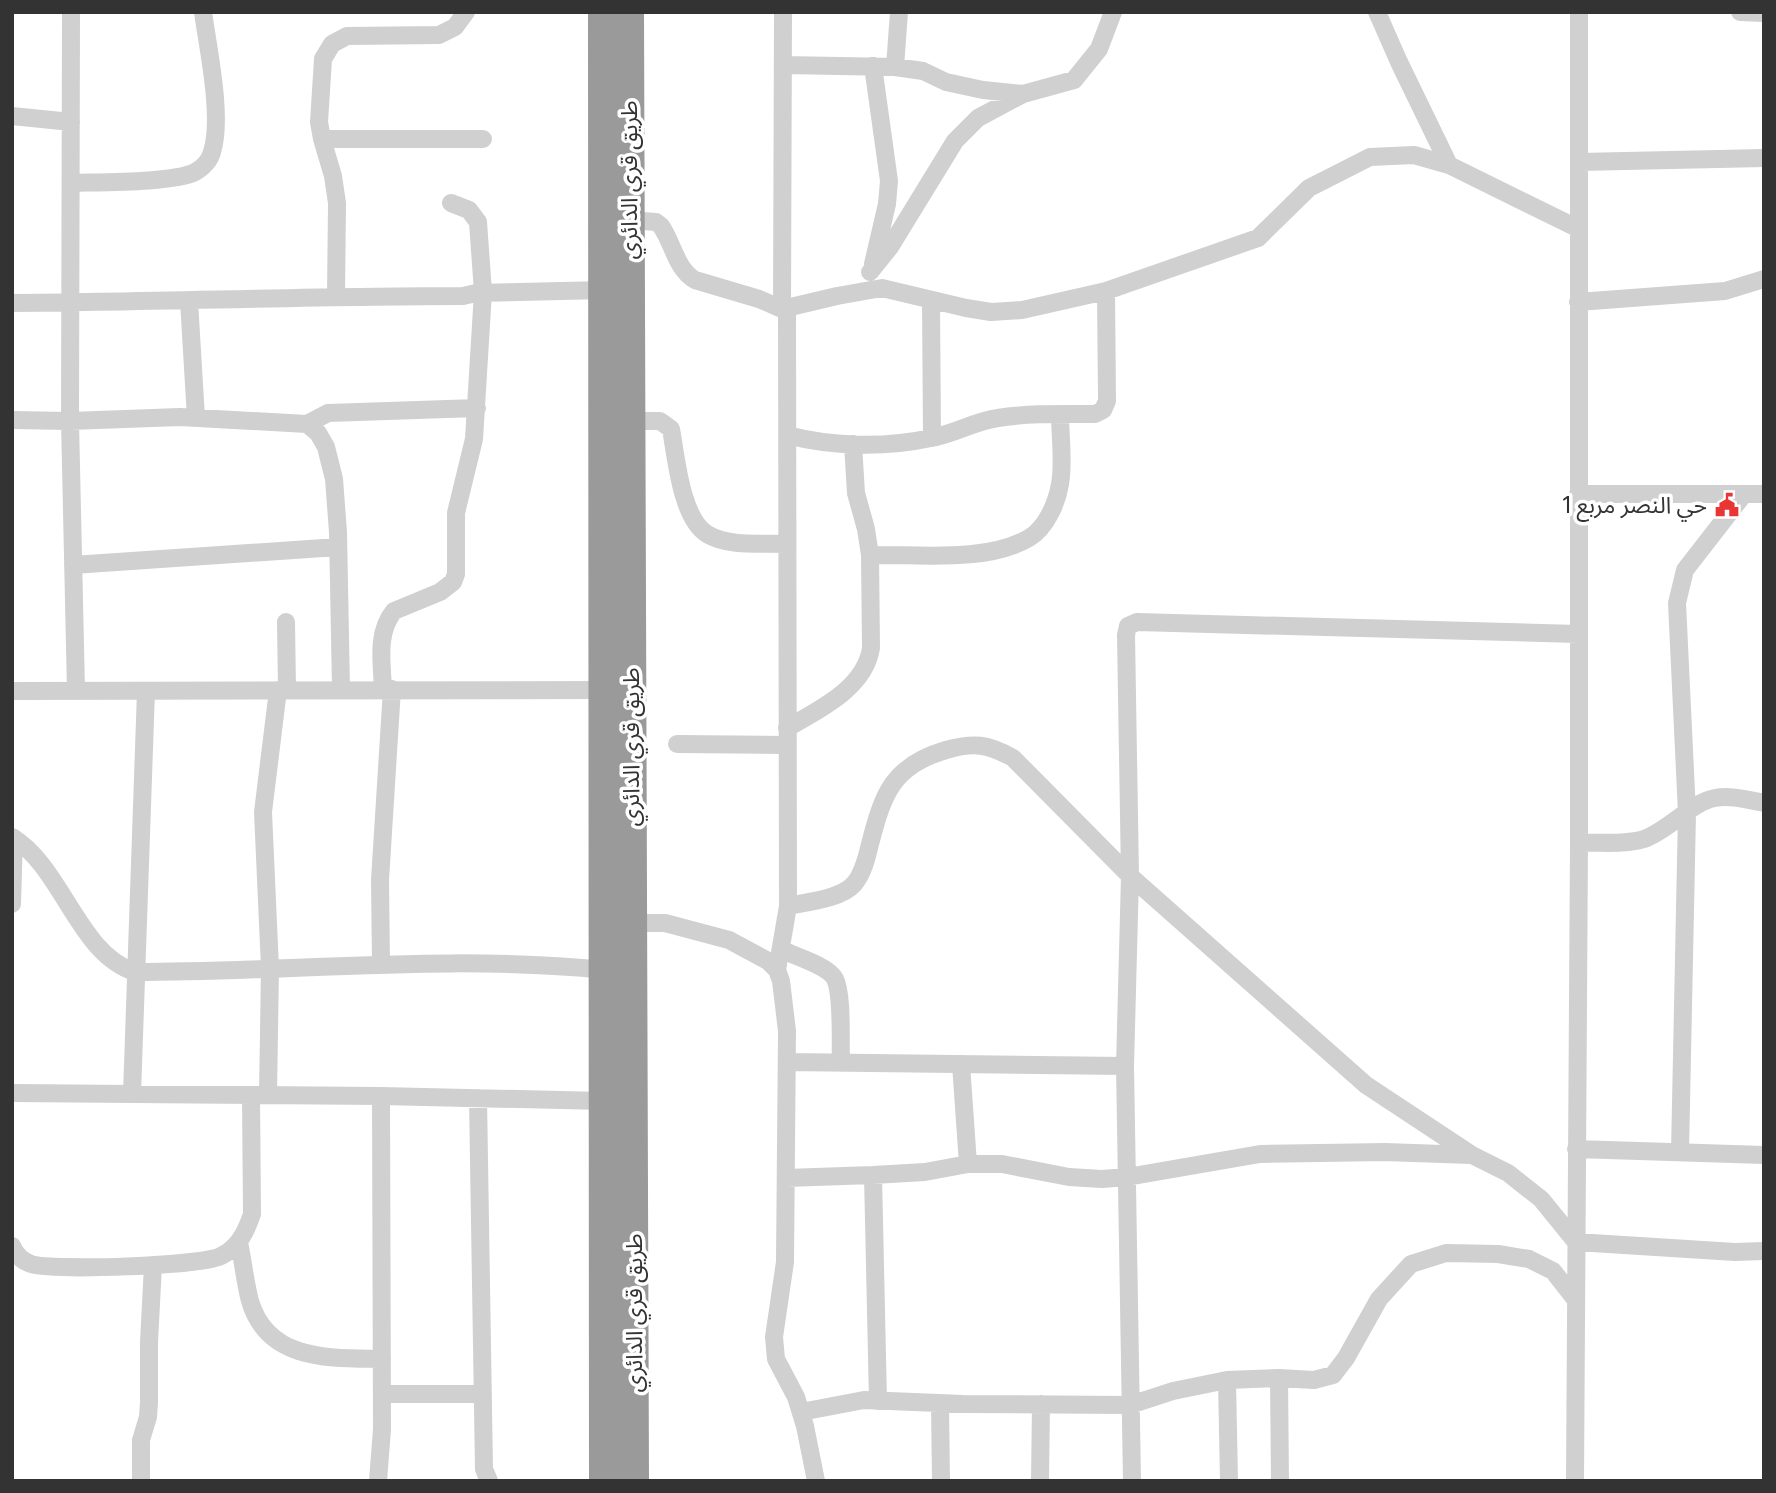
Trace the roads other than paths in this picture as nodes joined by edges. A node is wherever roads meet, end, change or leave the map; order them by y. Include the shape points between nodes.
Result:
1 (71, 12) edge
2 (204, 12) edge
3 (466, 12) edge
4 (604, 12) edge
5 (628, 12) edge
6 (783, 12) edge
7 (899, 12) edge
8 (1113, 12) edge
9 (1377, 12) edge
10 (1579, 12) edge
11 (1740, 12) edge
12 (1764, 13) edge
13 (783, 65) junction
14 (873, 66) junction
15 (895, 67) junction
16 (1023, 94) junction
17 (12, 116) edge
18 (71, 122) junction
19 (322, 139) junction
20 (483, 139) dead end
21 (1764, 158) edge
22 (1579, 162) junction
23 (1449, 165) junction
24 (72, 183) junction
25 (451, 203) dead end
26 (629, 220) junction
27 (1579, 229) junction
28 (870, 272) junction
29 (1764, 279) edge
30 (605, 290) junction
31 (864, 290) junction
32 (1106, 290) junction
33 (483, 292) junction
34 (335, 296) junction
35 (931, 300) junction
36 (189, 301) junction
37 (1578, 302) junction
38 (12, 303) edge
39 (72, 303) junction
40 (784, 309) junction
41 (477, 408) junction
42 (1060, 414) junction
43 (196, 418) junction
44 (12, 420) edge
45 (70, 421) junction
46 (630, 421) junction
47 (307, 424) junction
48 (787, 435) junction
49 (932, 438) junction
50 (853, 444) junction
51 (1744, 494) junction
52 (1764, 494) edge
53 (1578, 495) junction
54 (786, 544) junction
55 (338, 547) junction
56 (870, 555) junction
57 (73, 565) junction
58 (286, 622) dead end
59 (1578, 635) junction
60 (387, 689) junction
61 (282, 690) junction
62 (341, 690) junction
63 (606, 690) junction
64 (12, 691) edge
65 (76, 691) junction
66 (146, 691) junction
67 (787, 736) junction
68 (677, 744) dead end
69 (1764, 803) edge
70 (1687, 813) junction
71 (13, 837) edge
72 (1579, 843) junction
73 (1129, 876) junction
74 (12, 904) edge
75 (788, 906) junction
76 (632, 923) junction
77 (782, 950) junction
78 (382, 965) junction
79 (270, 968) junction
80 (605, 970) junction
81 (777, 971) junction
82 (135, 972) junction
83 (787, 1062) junction
84 (841, 1063) junction
85 (961, 1064) junction
86 (1125, 1066) junction
87 (12, 1093) edge
88 (132, 1094) junction
89 (259, 1095) junction
90 (381, 1096) junction
91 (478, 1098) junction
92 (604, 1101) junction
93 (1576, 1149) junction
94 (1680, 1152) junction
95 (1472, 1155) junction
96 (1764, 1155) edge
97 (968, 1164) junction
98 (873, 1175) junction
99 (1127, 1177) junction
100 (786, 1178) junction
101 (239, 1242) junction
102 (1576, 1242) junction
103 (12, 1246) edge
104 (1764, 1251) edge
105 (153, 1265) junction
106 (1576, 1299) junction
107 (382, 1359) junction
108 (1279, 1378) junction
109 (1227, 1380) junction
110 (382, 1394) junction
111 (482, 1394) junction
112 (620, 1394) junction
113 (878, 1401) junction
114 (940, 1404) junction
115 (1041, 1404) junction
116 (1130, 1405) junction
117 (800, 1412) junction
118 (141, 1481) edge
119 (378, 1481) edge
120 (489, 1481) edge
121 (605, 1481) edge
122 (634, 1481) edge
123 (816, 1481) edge
124 (941, 1481) edge
125 (1040, 1481) edge
126 (1132, 1481) edge
127 (1229, 1481) edge
128 (1280, 1481) edge
129 (1575, 1481) edge

1 - 18 street
2 - 24 street via 215,128 209,160 194,172 176,177
3 - 19 street via 455,27 439,35 347,36 332,44 321,67
4 - 30 highway, طريق قري الدائري
5 - 26 highway, طريق قري الدائري
6 - 13 street
7 - 15 street
8 - 16 street via 1099,49 1074,80
9 - 23 street
10 - 22 street
11 - 12 street
13 - 14 street
13 - 40 street
14 - 15 street
14 - 28 street via 889,181
15 - 16 street via 983,90
16 - 28 street via 978,118 955,141
17 - 18 street
18 - 24 street
19 - 20 street
19 - 34 street via 336,196
21 - 22 street
22 - 27 street
23 - 27 street
23 - 32 street via 1414,155 1370,157 1308,188 1258,238
24 - 39 street
25 - 33 street via 469,210 478,222
26 - 40 street via 661,226 684,270 695,280
26 - 46 highway, طريق قري الدائري
27 - 37 street
28 - 31 street
29 - 37 street via 1725,291
30 - 33 street
30 - 63 highway, طريق قري الدائري
31 - 35 street via 882,288
31 - 40 street
32 - 35 street via 1009,312
32 - 42 street via 1107,401 1095,414
33 - 34 street
33 - 41 street
34 - 36 street
35 - 49 street
36 - 39 street
36 - 43 street
37 - 53 street
38 - 39 street
39 - 45 street
40 - 48 street
41 - 47 street via 328,413
41 - 60 street via 470,463 456,513 456,574 447,588 389,617 383,631
42 - 49 street via 995,418
42 - 56 street via 1060,484 1049,518 1031,537 1005,549 974,554
43 - 45 street
43 - 47 street
44 - 45 street
45 - 57 street
46 - 54 street via 660,421 671,429 680,486 707,534 731,542
46 - 76 highway, طريق قري الدائري
47 - 55 street via 326,447 334,479
48 - 50 street via 817,443
48 - 54 street
49 - 50 street
50 - 56 street via 856,493
51 - 52 street
51 - 53 street
51 - 70 street via 1685,570 1677,603
53 - 59 street
54 - 67 street
55 - 57 street
55 - 62 street
56 - 67 street via 869,663 850,686
57 - 65 street
58 - 61 street
59 - 72 street
59 - 73 street via 1137,622 1128,626
60 - 62 street
60 - 63 street
60 - 78 street via 380,880
61 - 62 street
61 - 66 street
61 - 79 street via 263,812
63 - 80 highway, طريق قري الدائري
64 - 65 street
65 - 66 street
66 - 82 street
67 - 68 street
67 - 75 street
69 - 70 street via 1714,798
70 - 72 street via 1663,831 1640,840
70 - 94 street
71 - 74 street
71 - 82 street via 44,865 92,938 115,962
72 - 93 street
73 - 75 street via 1013,758 993,746 961,746 907,768 887,789 867,860 853,885 832,897
73 - 86 street
73 - 95 street via 1366,1085
75 - 77 street
76 - 81 street via 665,923 729,940 768,961
76 - 112 highway, طريق قري الدائري
77 - 81 street
77 - 84 street via 835,978
78 - 79 street
78 - 80 street via 559,965
79 - 82 street
79 - 89 street
80 - 92 highway, طريق قري الدائري
81 - 83 street via 785,997
82 - 88 street
83 - 84 street
83 - 100 street
84 - 85 street
85 - 86 street
85 - 97 street
86 - 99 street
87 - 88 street
88 - 89 street
89 - 90 street
89 - 101 street via 252,1214
90 - 91 street
90 - 107 street
91 - 92 street
91 - 111 street
92 - 112 highway, طريق قري الدائري
93 - 94 street
93 - 102 street
94 - 96 street
95 - 99 street via 1260,1154
95 - 102 street via 1508,1173 1541,1199
97 - 98 street
97 - 99 street via 1002,1164 1069,1177
98 - 100 street
98 - 113 street
99 - 116 street
100 - 117 street via 785,1262 774,1337 776,1359
101 - 105 street via 210,1261
101 - 107 street via 250,1302 271,1336 317,1357
102 - 104 street
102 - 106 street
103 - 105 street via 23,1261 34,1265
105 - 118 street via 149,1402 141,1440
106 - 108 street via 1553,1271 1529,1259 1446,1253 1411,1264 1379,1299 1333,1375 1314,1380
106 - 129 street
107 - 110 street
108 - 109 street
108 - 128 street
109 - 116 street
109 - 127 street
110 - 111 street
110 - 119 street
111 - 120 street via 484,1469
112 - 121 highway, طريق قري الدائري
112 - 122 highway, طريق قري الدائري
113 - 114 street
113 - 117 street
114 - 115 street
114 - 124 street
115 - 116 street
115 - 125 street
116 - 126 street
117 - 123 street

